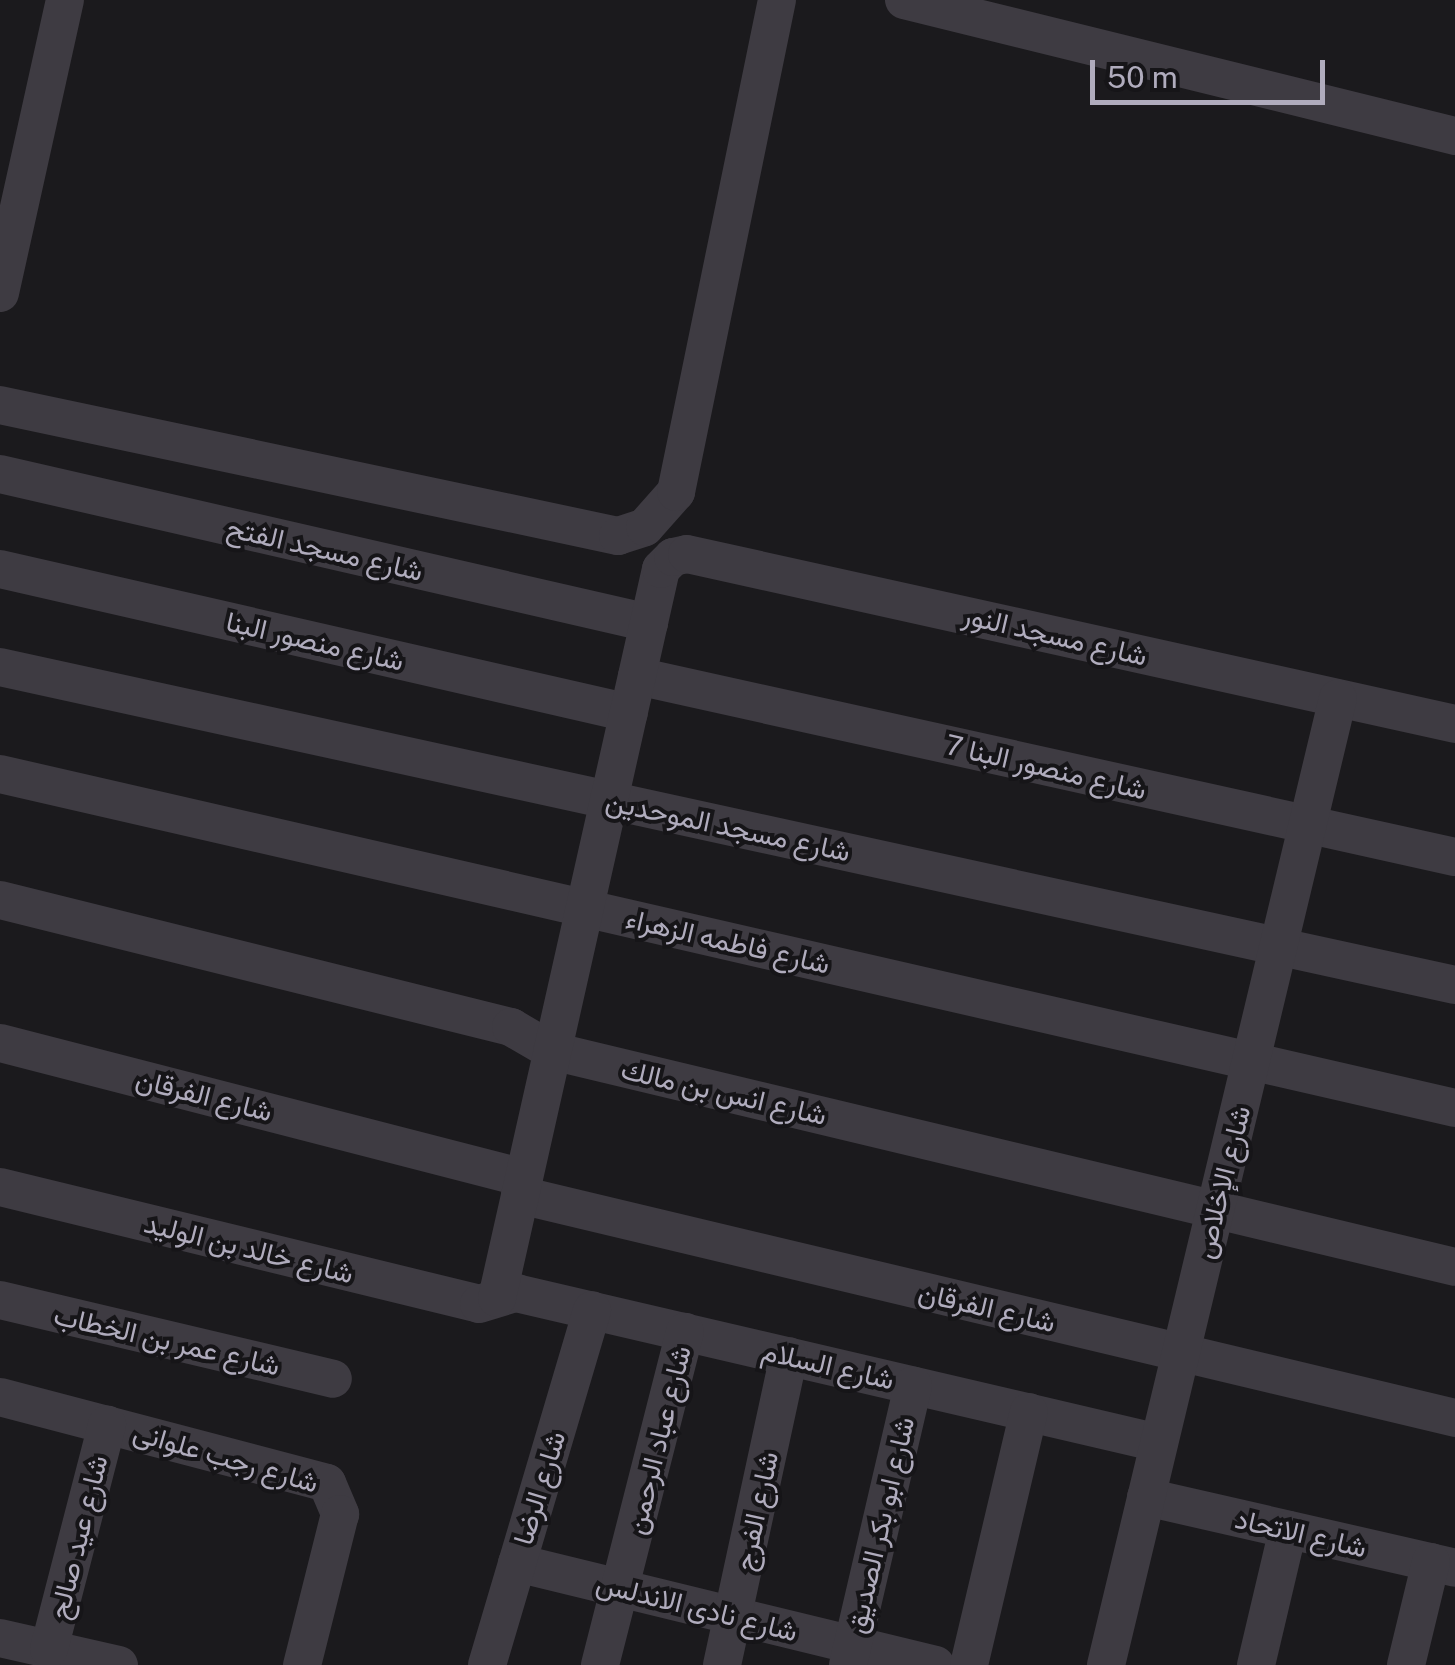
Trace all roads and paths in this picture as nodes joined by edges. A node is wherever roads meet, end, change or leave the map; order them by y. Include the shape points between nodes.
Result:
1 (65, 0) edge
2 (776, 0) edge
3 (904, 0) edge
4 (1455, 136) edge
5 (0, 292) edge
6 (0, 404) edge
7 (0, 474) edge
8 (0, 570) edge
9 (649, 623) junction
10 (0, 666) edge
11 (638, 676) junction
12 (1338, 698) junction
13 (629, 712) junction
14 (1455, 724) edge
15 (0, 774) edge
16 (609, 800) junction
17 (1308, 825) junction
18 (1455, 858) edge
19 (0, 900) edge
20 (585, 908) junction
21 (1278, 947) junction
22 (1455, 985) edge
23 (0, 1043) edge
24 (552, 1051) junction
25 (1251, 1061) junction
26 (1455, 1108) edge
27 (522, 1186) junction
28 (0, 1187) edge
29 (1215, 1210) junction
30 (1455, 1267) edge
31 (497, 1298) junction
32 (0, 1300) edge
33 (592, 1310) junction
34 (686, 1332) junction
35 (1180, 1353) junction
36 (789, 1356) junction
37 (333, 1380) dead end
38 (912, 1385) junction
39 (0, 1396) edge
40 (1028, 1412) junction
41 (1455, 1418) edge
42 (107, 1424) junction
43 (1159, 1443) junction
44 (1146, 1497) junction
45 (1288, 1530) junction
46 (517, 1564) junction
47 (1443, 1565) edge
48 (620, 1588) junction
49 (732, 1616) junction
50 (0, 1638) edge
51 (49, 1650) junction
52 (850, 1655) edge
53 (119, 1665) edge
54 (302, 1665) edge
55 (486, 1665) edge
56 (600, 1665) edge
57 (722, 1665) edge
58 (936, 1665) edge
59 (969, 1665) edge
60 (1106, 1665) edge
61 (1256, 1665) edge
62 (1406, 1665) edge

1 - 5 street
2 - 6 street via 676,492 645,527 618,536
3 - 4 street
7 - 9 street, شارع مسجد الفتح
8 - 13 street, شارع منصور البنا
9 - 11 street
9 - 12 street, شارع مسجد النور via 662,570 688,554
10 - 16 street, شارع مسجد الموحدين
11 - 13 street
11 - 17 street, شارع منصور البنا 7
12 - 14 street, شارع مسجد النور
12 - 17 street, شارع الإخلاص
13 - 16 street
15 - 20 street, شارع فاطمه الزهراء
16 - 20 street
16 - 21 street, شارع مسجد الموحدين
17 - 18 street, شارع منصور البنا 7
17 - 21 street, شارع الإخلاص
19 - 24 street, شارع انس بن مالك via 511,1027
20 - 24 street
20 - 25 street, شارع فاطمه الزهراء
21 - 22 street, شارع مسجد الموحدين
21 - 25 street, شارع الإخلاص
23 - 27 street, شارع الفرقان
24 - 27 street
24 - 29 street, شارع انس بن مالك
25 - 26 street, شارع فاطمه الزهراء
25 - 29 street, شارع الإخلاص
27 - 31 street
27 - 35 street, شارع الفرقان
28 - 31 street, شارع خالد بن الوليد via 479,1304
29 - 30 street, شارع انس بن مالك
29 - 35 street, شارع الإخلاص
31 - 33 street, شارع السلام via 516,1293
32 - 37 street, شارع عمر بن الخطاب
33 - 34 street, شارع السلام
33 - 46 street, شارع الرضا
34 - 36 street, شارع السلام
34 - 48 street, شارع عباد الرحمن
35 - 41 street, شارع الفرقان
35 - 43 street, شارع الإخلاص
36 - 38 street, شارع السلام
36 - 49 street, شارع الفرج
38 - 40 street, شارع السلام
38 - 52 street, شارع ابو بكر الصديق
39 - 42 street, شارع رجب علوانى
40 - 43 street, شارع السلام
40 - 59 street
42 - 51 street, شارع عيد صالح
42 - 54 street, شارع رجب علوانى via 316,1478 335,1491 340,1514
43 - 44 street, شارع الإخلاص
44 - 45 street, شارع الاتحاد
44 - 60 street, شارع الإخلاص
45 - 47 street, شارع الاتحاد
45 - 61 street
46 - 48 street, شارع نادى الاندلس
46 - 55 street, شارع الرضا
47 - 62 street
48 - 49 street, شارع نادى الاندلس
48 - 56 street, شارع عباد الرحمن
49 - 52 street, شارع نادى الاندلس
49 - 57 street, شارع الفرج
50 - 51 street
51 - 53 street
52 - 58 street, شارع نادى الاندلس

